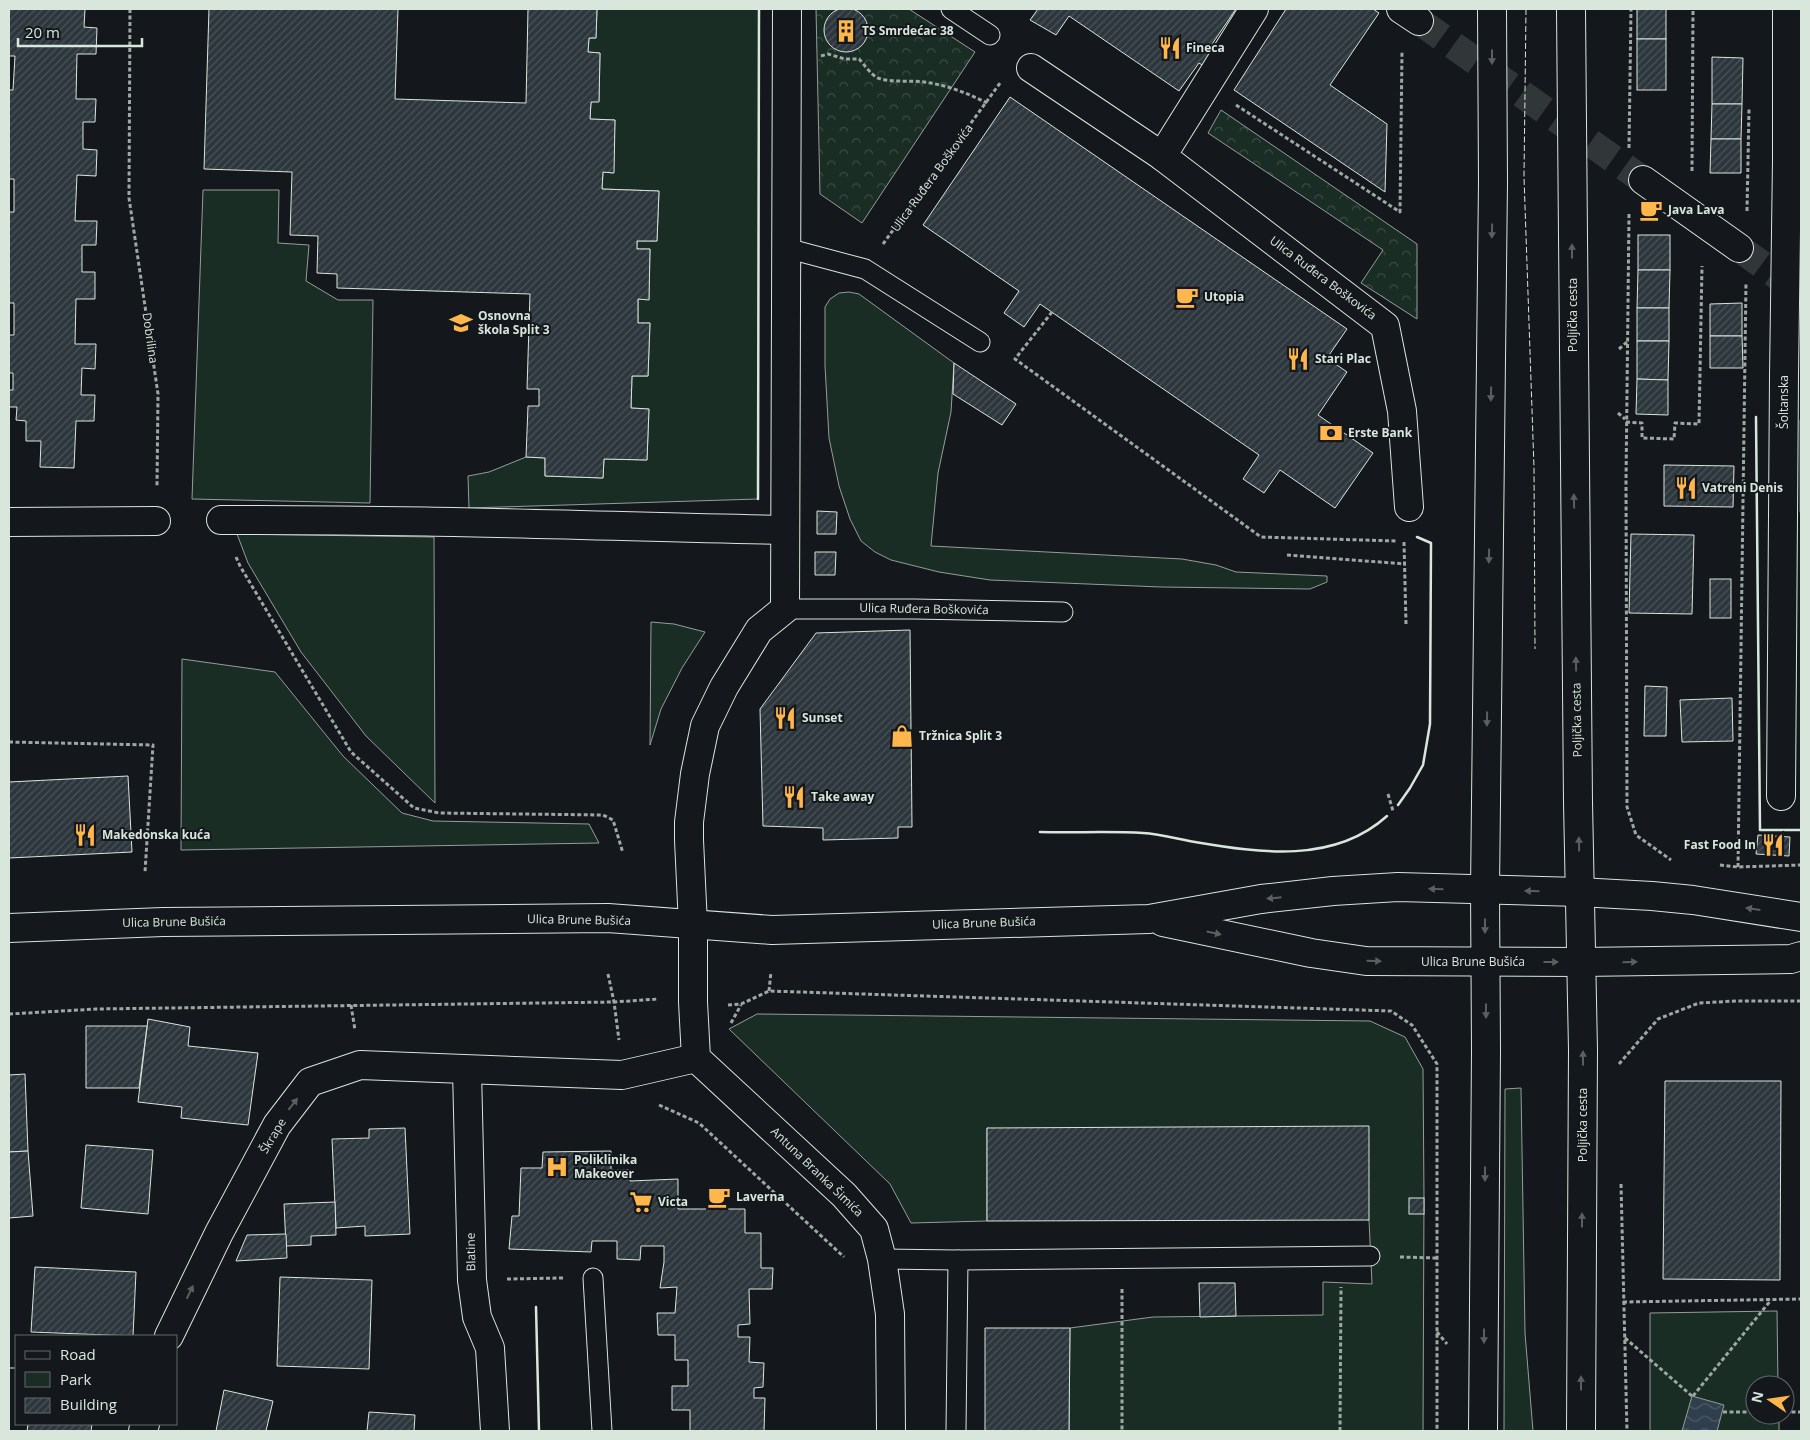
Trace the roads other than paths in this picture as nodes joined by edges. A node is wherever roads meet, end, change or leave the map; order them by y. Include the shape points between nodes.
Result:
1 (786, 9) edge
2 (951, 9) edge
3 (1254, 9) edge
4 (1492, 9) edge
5 (1571, 9) edge
6 (1787, 9) edge
7 (990, 34) dead end
8 (1031, 68) road end
9 (1162, 156) junction
10 (1642, 180) tunnel mouth
11 (786, 248) junction
12 (1739, 248) tunnel mouth
13 (980, 342) dead end
14 (1409, 507) road end
15 (221, 520) road end
16 (156, 521) road end
17 (9, 522) edge
18 (785, 530) junction
19 (785, 608) junction
20 (1063, 612) dead end
21 (1781, 796) dead end
22 (1485, 890) junction
23 (1580, 892) junction
24 (1801, 917) edge
25 (1149, 920) junction
26 (693, 925) junction
27 (9, 928) edge
28 (1801, 956) edge
29 (1485, 962) junction
30 (1581, 962) junction
31 (696, 1058) junction
32 (467, 1070) junction
33 (1370, 1256) dead end
34 (882, 1259) junction
35 (958, 1260) junction
36 (593, 1278) road end
37 (169, 1335) edge
38 (495, 1431) edge
39 (602, 1431) edge
40 (891, 1431) edge
41 (956, 1431) edge
42 (1483, 1431) edge
43 (1581, 1431) edge

1 - 11 street
2 - 7 lane
3 - 9 street
4 -> 22 street
23 -> 5 street, Poljička cesta
6 - 21 street, Šoltanska
8 - 9 street, Ulica Ruđera Boškovića
9 - 14 street, Ulica Ruđera Boškovića via 1385,326 1402,410
10 - 12 street
11 - 13 lane via 865,269
11 - 18 street
15 - 18 street
16 - 17 street
18 - 19 street
19 - 20 lane, Ulica Ruđera Boškovića
19 - 26 street via 759,630 724,687 705,726 689,822
23 -> 22 street, Ulica Brune Bušića
22 -> 25 street, Ulica Brune Bušića via 1398,887 1334,891 1261,899
22 -> 29 street
24 -> 23 street, Ulica Brune Bušića via 1693,900
23 - 30 street, Poljička cesta
25 - 26 street, Ulica Brune Bušića via 772,930
25 -> 29 street, Ulica Brune Bušića via 1366,961
26 - 27 street, Ulica Brune Bušića via 608,918 163,922
26 - 31 street
30 -> 28 street, Ulica Brune Bušića
29 -> 30 street, Ulica Brune Bušića
29 -> 42 street
43 -> 30 street, Poljička cesta
31 - 32 street via 622,1075
31 - 34 street, Antuna Branka Šimića via 844,1194 874,1229
37 -> 32 street, Škrape via 277,1125 310,1082 360,1065
32 - 38 street, Blatine via 472,1280 477,1317 490,1348
33 - 35 lane
34 - 35 lane
34 - 40 street, Antuna Branka Šimića via 890,1314
35 - 41 lane
36 - 39 lane

